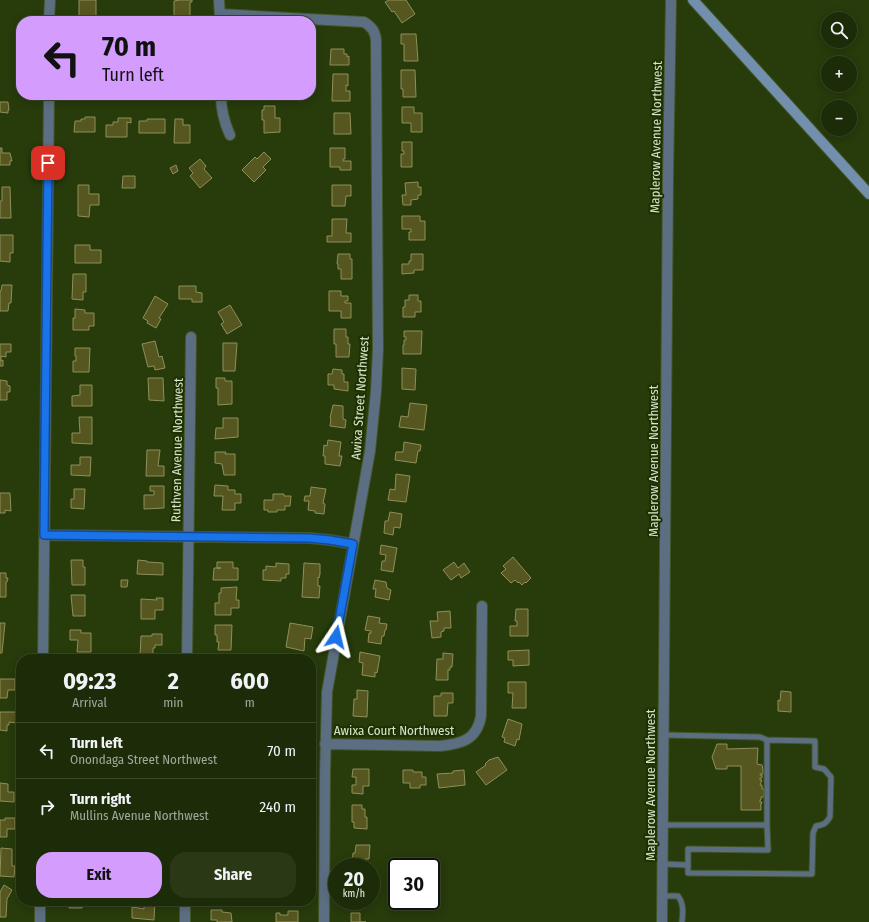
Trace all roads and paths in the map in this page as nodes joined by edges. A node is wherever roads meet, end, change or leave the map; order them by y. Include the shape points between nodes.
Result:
1 (50, 0) edge
2 (219, 0) edge
3 (671, 0) edge
4 (693, 0) edge
5 (49, 16) edge
6 (220, 16) edge
7 (316, 21) edge
8 (49, 100) edge
9 (221, 100) edge
10 (230, 135) dead end
11 (869, 194) edge
12 (191, 337) dead end
13 (44, 535) junction
14 (189, 536) junction
15 (353, 544) junction
16 (482, 606) dead end
17 (43, 654) edge
18 (187, 654) edge
19 (664, 735) junction
20 (767, 740) junction
21 (325, 744) junction
22 (663, 825) junction
23 (767, 825) junction
24 (663, 864) junction
25 (688, 865) junction
26 (663, 896) junction
27 (40, 906) edge
28 (185, 906) edge
29 (40, 922) edge
30 (185, 922) edge
31 (324, 922) edge
32 (662, 922) edge
33 (682, 922) edge

1 - 5 street
2 - 6 street
3 - 19 street, Maplerow Avenue Northwest
4 - 11 main road
7 - 15 street, Awixa Street Northwest via 364,22 375,32 377,371 370,451
8 - 13 street
9 - 10 street via 221,109
12 - 14 street, Ruthven Avenue Northwest
13 - 14 street
13 - 17 street
14 - 15 street via 309,538
14 - 18 street, Ruthven Avenue Northwest
15 - 21 street, Awixa Street Northwest via 329,677
16 - 21 street, Awixa Court Northwest via 481,716 480,724 472,736 458,744 440,746
19 - 20 lane via 760,737
19 - 22 street, Maplerow Avenue Northwest
20 - 23 lane
20 - 25 lane via 816,741 815,767 824,769 831,777 830,817 823,825 816,826 813,833 812,874 688,873
21 - 31 street, Awixa Street Northwest
22 - 23 lane
22 - 24 street, Maplerow Avenue Northwest
23 - 25 lane via 768,850 688,849
24 - 25 lane
24 - 26 street, Maplerow Avenue Northwest
26 - 32 street, Maplerow Avenue Northwest
26 - 33 lane via 678,896 681,900
27 - 29 street
28 - 30 street

